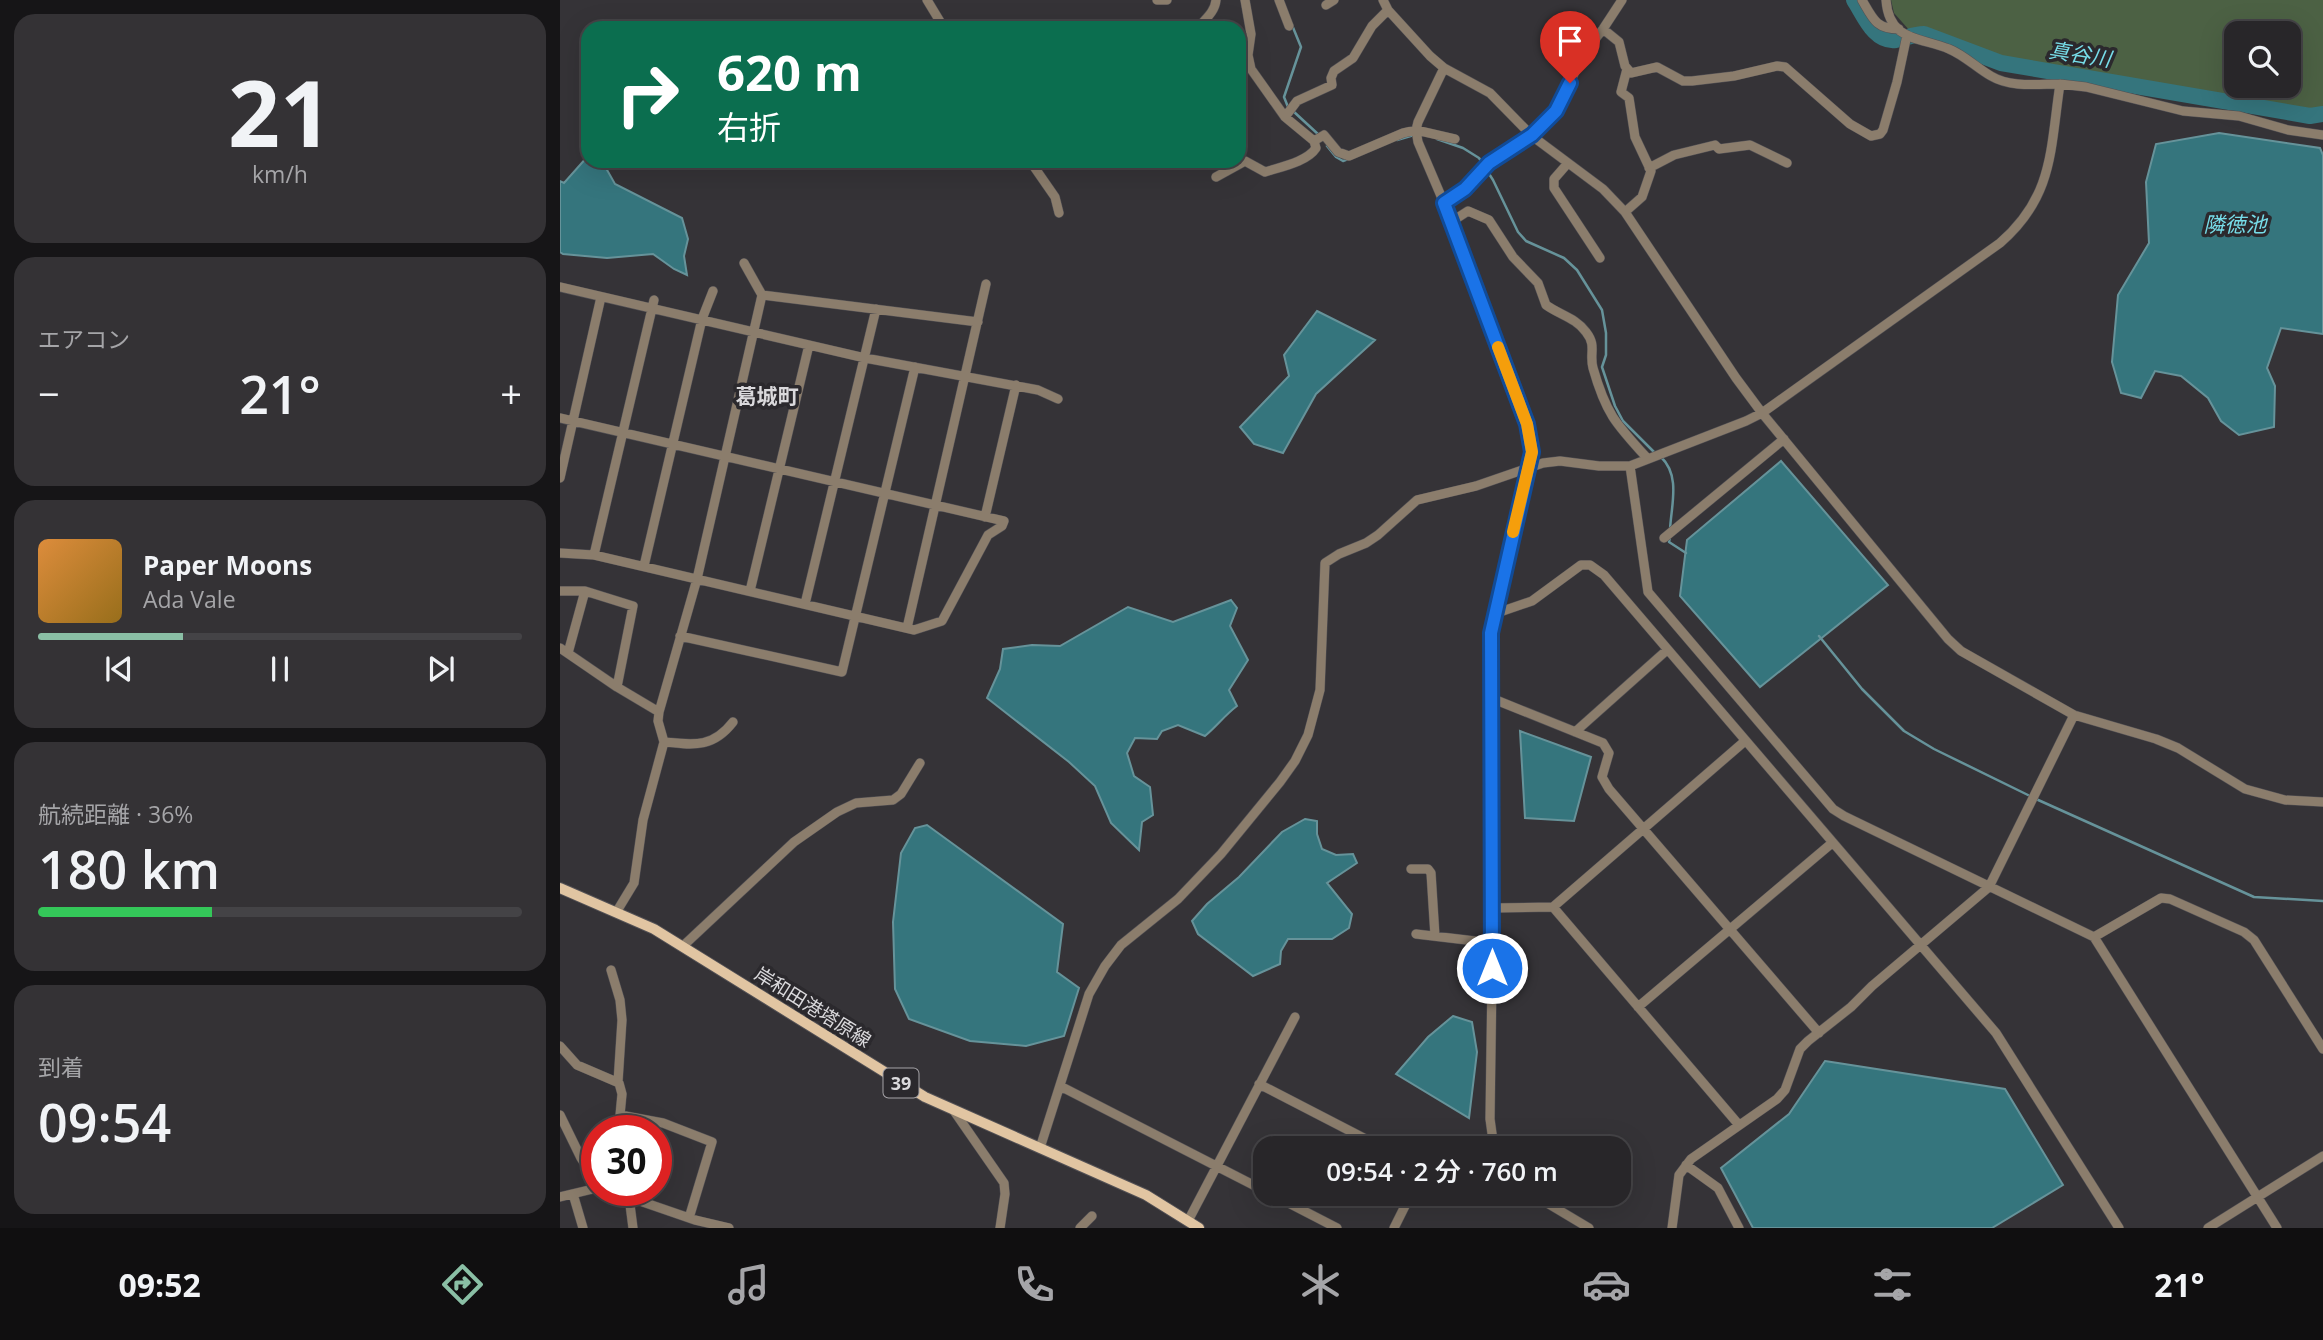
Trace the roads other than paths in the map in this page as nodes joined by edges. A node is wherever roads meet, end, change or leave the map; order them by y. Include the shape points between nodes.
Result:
1 (927, 0) edge
2 (1157, 0) edge
3 (1167, 0) edge
4 (1216, 0) edge
5 (1245, 0) edge
6 (1279, 0) edge
7 (1383, 0) edge
8 (1622, 0) edge
9 (1862, 0) edge
10 (1886, 0) edge
11 (1388, 10) junction
12 (940, 21) edge
13 (1205, 21) edge
14 (1289, 26) dead end
15 (1604, 30) junction
16 (1903, 32) junction
17 (1444, 68) junction
18 (1627, 69) junction
19 (2060, 84) junction
20 (1284, 117) junction
21 (1416, 130) junction
22 (1532, 135) junction
23 (2323, 135) edge
24 (1455, 139) dead end
25 (1314, 141) junction
26 (1246, 162) edge
27 (1568, 163) junction
28 (1787, 163) dead end
29 (1035, 168) edge
30 (1232, 168) edge
31 (1649, 168) junction
32 (1216, 177) dead end
33 (1444, 203) junction
34 (1625, 212) junction
35 (1059, 213) dead end
36 (1451, 222) junction
37 (1600, 258) dead end
38 (744, 263) dead end
39 (986, 284) dead end
40 (560, 287) edge
41 (713, 291) dead end
42 (762, 295) junction
43 (601, 297) junction
44 (653, 304) junction
45 (876, 309) junction
46 (702, 319) junction
47 (978, 323) junction
48 (754, 332) junction
49 (808, 345) junction
50 (864, 358) junction
51 (915, 367) junction
52 (964, 376) junction
53 (1016, 386) junction
54 (1058, 399) dead end
55 (1762, 413) junction
56 (560, 418) edge
57 (573, 421) junction
58 (623, 432) junction
59 (1784, 439) junction
60 (673, 444) junction
61 (725, 456) junction
62 (1648, 459) junction
63 (1630, 466) junction
64 (1529, 467) junction
65 (780, 469) junction
66 (560, 478) edge
67 (836, 482) junction
68 (885, 493) junction
69 (935, 505) junction
70 (985, 517) junction
71 (1664, 538) dead end
72 (560, 553) edge
73 (594, 555) junction
74 (644, 566) junction
75 (696, 579) junction
76 (560, 591) edge
77 (585, 591) junction
78 (750, 591) junction
79 (806, 604) junction
80 (1494, 614) junction
81 (856, 616) junction
82 (907, 628) junction
83 (680, 636) junction
84 (1667, 650) junction
85 (564, 651) edge
86 (617, 687) junction
87 (1491, 698) junction
88 (659, 712) junction
89 (2074, 715) junction
90 (733, 722) dead end
91 (1575, 732) junction
92 (1745, 741) junction
93 (664, 742) junction
94 (920, 763) dead end
95 (2323, 802) edge
96 (1642, 828) junction
97 (1832, 843) junction
98 (1411, 869) dead end
99 (1989, 887) junction
100 (560, 888) edge
101 (1553, 907) junction
102 (1493, 908) junction
103 (617, 911) junction
104 (1730, 930) junction
105 (1416, 934) dead end
106 (1435, 936) junction
107 (2094, 937) junction
108 (1492, 943) junction
109 (683, 946) junction
110 (1920, 946) junction
111 (611, 970) dead end
112 (1638, 1007) junction
113 (1295, 1017) dead end
114 (1819, 1033) junction
115 (560, 1046) edge
116 (2323, 1049) edge
117 (618, 1082) junction
118 (1259, 1084) junction
119 (1059, 1086) junction
120 (954, 1111) junction
121 (560, 1115) edge
122 (1739, 1125) junction
123 (1360, 1136) edge
124 (1492, 1136) edge
125 (1040, 1148) junction
126 (2323, 1156) edge
127 (581, 1158) edge
128 (1686, 1165) junction
129 (1217, 1166) junction
130 (1253, 1185) edge
131 (581, 1192) edge
132 (573, 1194) junction
133 (560, 1197) edge
134 (2258, 1197) junction
135 (630, 1206) edge
136 (652, 1206) edge
137 (1294, 1206) edge
138 (1405, 1206) edge
139 (1552, 1206) edge
140 (1091, 1216) dead end
141 (1188, 1221) junction
142 (692, 1222) edge
143 (583, 1228) edge
144 (633, 1228) edge
145 (729, 1228) edge
146 (1000, 1228) edge
147 (1080, 1228) edge
148 (1199, 1228) edge
149 (1337, 1228) edge
150 (1394, 1228) edge
151 (1590, 1228) edge
152 (1672, 1228) edge
153 (1739, 1228) edge
154 (2119, 1228) edge
155 (2208, 1228) edge
156 (2277, 1228) edge

1 - 12 street
2 - 3 street
4 - 13 street
5 - 20 street via 1251,69
6 - 14 street
7 - 11 street
8 - 15 street
9 - 16 street via 1878,25
10 - 16 street via 1890,18
11 - 17 street
11 - 20 street via 1372,26 1353,58 1334,71 1332,85 1297,102
15 - 18 street via 1619,42
15 - 22 street via 1583,55 1556,111
16 - 18 street via 1897,82 1883,130 1871,136 1850,124 1785,67 1692,81 1657,68 1631,73
16 - 19 street via 1950,49 1994,78 2024,85
17 - 21 street
17 - 22 street via 1490,93
18 - 31 street via 1621,92 1629,98 1635,138
19 - 23 street
19 - 55 street via 2048,172 2027,216 2012,232
20 - 25 street
21 - 24 street
21 - 25 street via 1349,156 1338,152 1325,135
21 - 33 street
22 - 27 street
22 - 33 street via 1489,163
25 - 26 street via 1313,153 1265,172
27 - 34 street
27 - 37 street via 1554,178 1554,188
28 - 31 street via 1751,145 1719,149 1715,145 1674,155
29 - 35 street via 1055,197
30 - 32 street
31 - 34 street via 1642,197
33 - 36 street
34 - 55 street
36 - 62 street via 1468,211 1489,220 1513,257 1538,283 1546,305 1578,322 1591,340 1591,362 1607,411
36 - 64 street via 1527,424 1532,452
38 - 42 street
39 - 47 street
40 - 43 street
41 - 46 street
42 - 45 street
42 - 48 street
43 - 44 street
43 - 57 street
44 - 46 street
44 - 58 street
45 - 47 street
45 - 50 street
46 - 48 street
46 - 60 street
47 - 52 street
48 - 49 street
48 - 61 street
49 - 50 street
49 - 65 street
50 - 51 street
50 - 67 street
51 - 52 street
51 - 68 street
52 - 53 street
52 - 69 street
53 - 54 street
53 - 70 street
55 - 59 street
55 - 62 street
56 - 57 street
57 - 58 street
57 - 66 street
58 - 60 street
58 - 73 street
59 - 71 street
59 - 89 street via 1948,639 1961,651
60 - 61 street
60 - 74 street
61 - 65 street
61 - 75 street
62 - 63 street
63 - 64 street via 1560,461
63 - 99 street via 1648,592 1796,767 1844,816
64 - 80 street
64 - 119 street via 1417,500 1378,536 1325,563 1320,690 1308,735 1280,782 1199,880 1121,945 1105,966 1089,995
65 - 67 street
65 - 78 street
67 - 68 street
67 - 79 street
68 - 69 street
68 - 81 street
69 - 70 street
69 - 82 street
70 - 82 street via 1004,521 988,535 942,621
72 - 73 street
73 - 74 street
74 - 75 street
75 - 78 street
75 - 83 street
76 - 77 street
77 - 85 street
77 - 86 street via 633,606
78 - 79 street
79 - 81 street
80 - 84 street via 1532,601 1586,564 1604,575
80 - 87 street
81 - 82 street
81 - 83 street via 842,673
83 - 88 street
84 - 91 street
84 - 92 street
85 - 86 street
86 - 88 street
87 - 91 street
87 - 102 street
88 - 93 street
89 - 95 street via 2178,748 2245,789 2285,800
89 - 99 street
90 - 93 street via 711,741
91 - 96 street via 1603,743 1609,753 1603,782
92 - 96 street
92 - 97 street
93 - 103 street via 643,820 634,883
94 - 109 street via 901,794 892,800 856,803 794,842
96 - 101 street
96 - 104 street
97 - 104 street
97 - 110 street
98 - 106 street via 1431,873
99 - 107 street
99 - 110 street
100 - 103 main road, 岸和田港塔原線 / 39
101 - 102 street
101 - 112 street
102 - 108 street
103 - 109 main road, 岸和田港塔原線 / 39
104 - 112 street
104 - 114 street
105 - 106 street
106 - 108 street
107 - 116 street via 2161,898 2244,932 2254,940
107 - 134 street
108 - 124 street
109 - 120 main road, 岸和田港塔原線 / 39 via 883,1073
110 - 114 street
110 - 154 street via 1996,1033
111 - 117 street via 622,1020
112 - 122 street
113 - 118 street
114 - 122 street via 1800,1049 1785,1090
115 - 117 street via 577,1065
117 - 142 street via 622,1087 620,1115 663,1123 712,1142
118 - 123 street
118 - 129 street
119 - 125 street
119 - 129 street
120 - 125 main road, 岸和田港塔原線 / 39
120 - 146 street via 1004,1183
121 - 127 street
122 - 128 street
125 - 141 main road, 岸和田港塔原線 / 39 via 1146,1195
126 - 134 street
128 - 152 street via 1676,1185
128 - 153 street via 1718,1188
129 - 130 street
129 - 141 street
131 - 132 street
132 - 133 street
132 - 143 street
134 - 155 street
134 - 156 street
135 - 144 street
136 - 142 street
137 - 149 street
138 - 150 street
139 - 151 street
140 - 147 street
141 - 148 main road, 岸和田港塔原線 / 39
142 - 145 street

